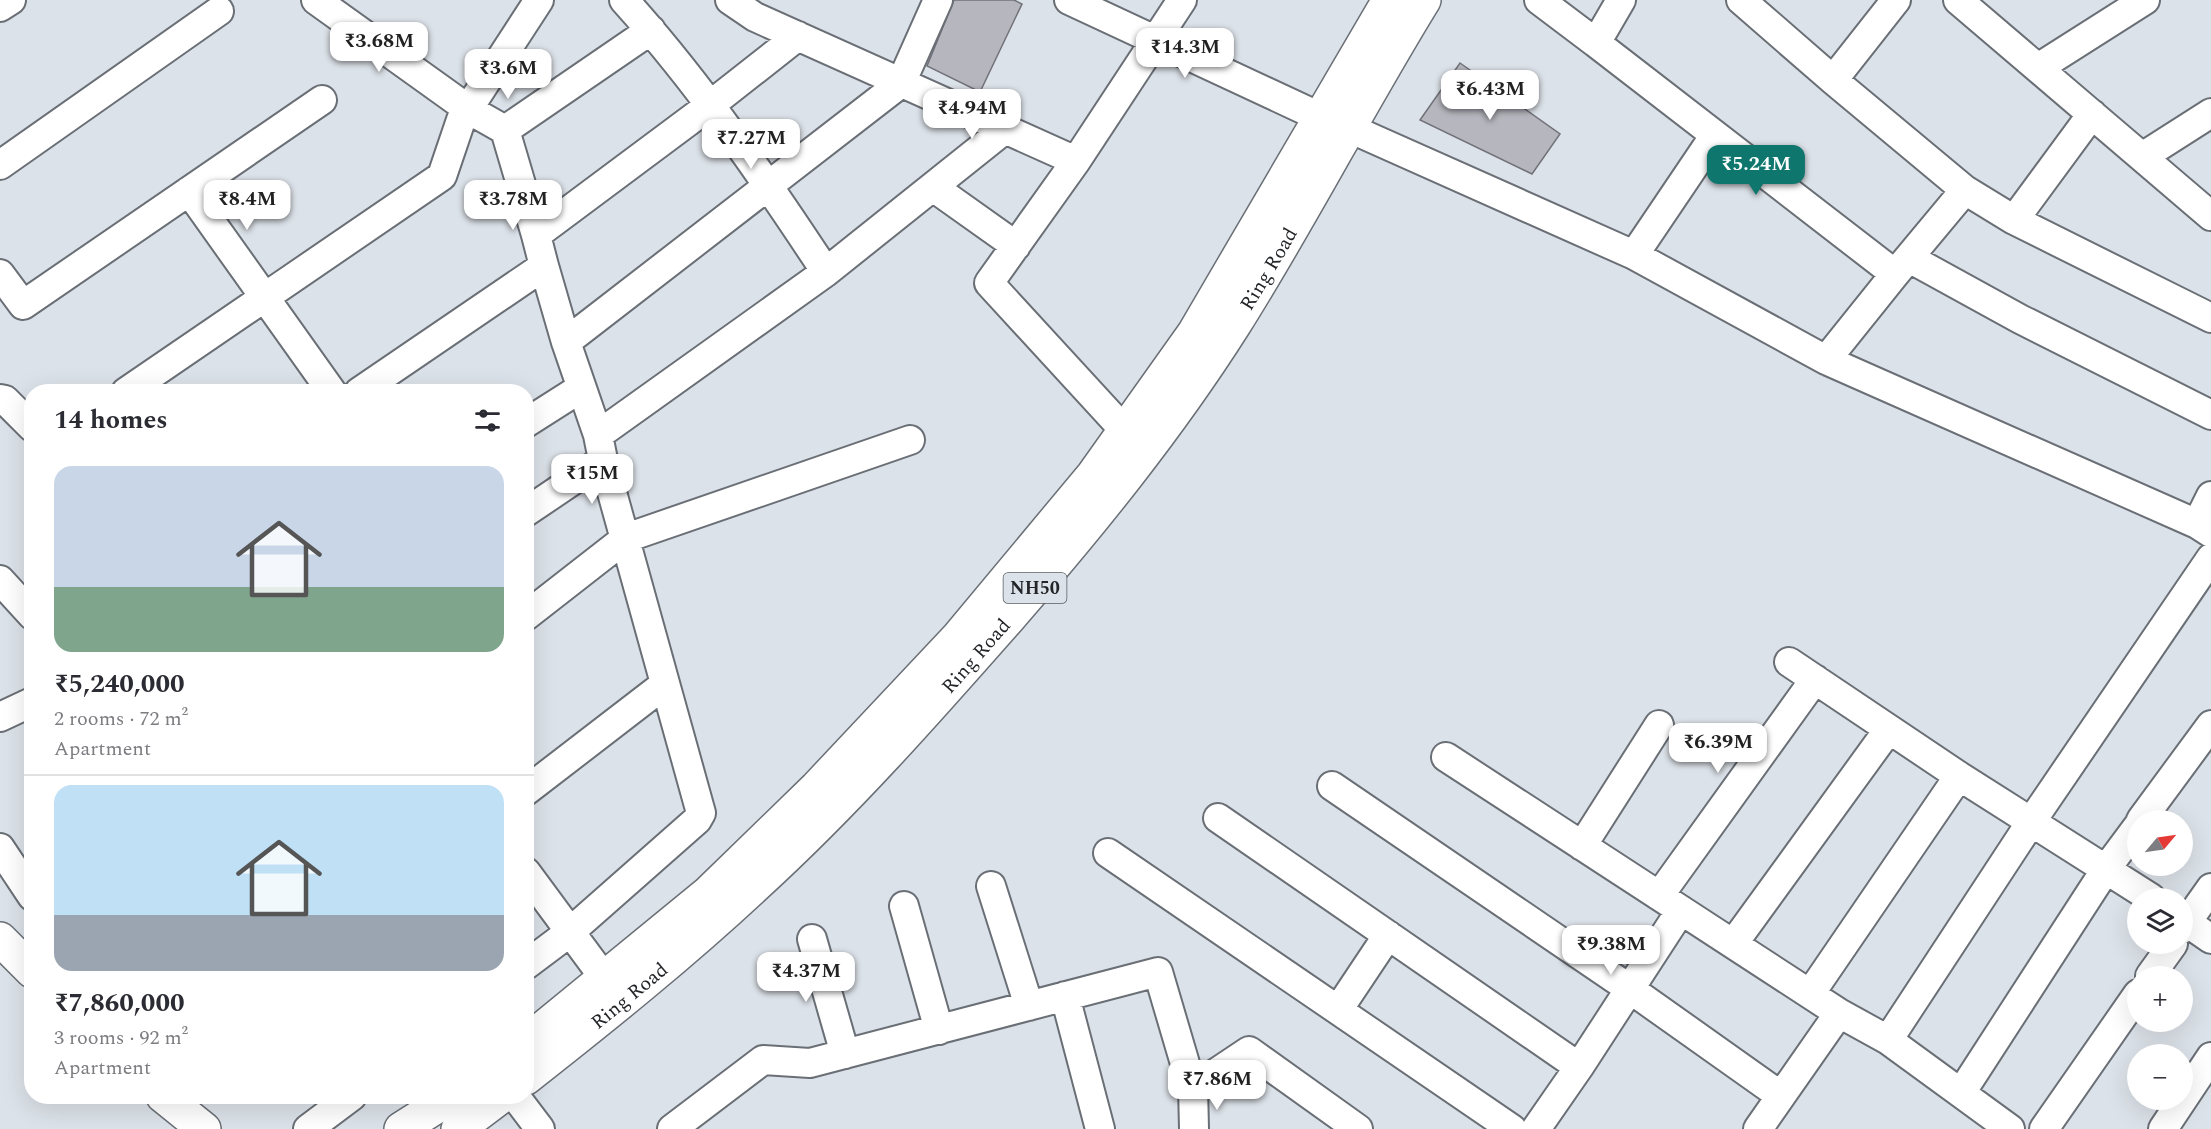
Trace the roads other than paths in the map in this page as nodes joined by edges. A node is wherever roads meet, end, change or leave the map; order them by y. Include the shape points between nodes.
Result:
1 (11, 0) edge
2 (316, 0) edge
3 (539, 0) edge
4 (624, 0) edge
5 (730, 0) edge
6 (938, 0) edge
7 (1069, 0) edge
8 (1182, 0) edge
9 (1389, 0) edge
10 (1424, 0) edge
11 (1539, 0) edge
12 (1620, 0) edge
13 (1742, 0) edge
14 (1896, 0) edge
15 (1958, 0) edge
16 (2144, 0) edge
17 (0, 7) edge
18 (219, 12) dead end
19 (651, 30) junction
20 (798, 36) junction
21 (1156, 40) junction
22 (1596, 43) junction
23 (2038, 68) junction
24 (1833, 80) junction
25 (901, 83) junction
26 (322, 100) dead end
27 (709, 106) junction
28 (468, 109) junction
29 (2211, 113) edge
30 (2092, 114) junction
31 (1335, 123) junction
32 (1005, 129) junction
33 (506, 130) junction
34 (1715, 135) junction
35 (2142, 157) junction
36 (1076, 161) junction
37 (0, 165) edge
38 (769, 185) junction
39 (933, 187) junction
40 (1965, 190) junction
41 (189, 191) junction
42 (2211, 216) edge
43 (2014, 220) junction
44 (536, 235) junction
45 (1016, 246) junction
46 (1634, 255) junction
47 (544, 266) junction
48 (1902, 266) junction
49 (826, 272) junction
50 (0, 274) edge
51 (266, 298) junction
52 (2211, 318) edge
53 (566, 342) junction
54 (1826, 360) junction
55 (138, 384) edge
56 (326, 384) edge
57 (371, 384) edge
58 (581, 388) junction
59 (0, 399) edge
60 (2211, 415) edge
61 (534, 418) edge
62 (24, 419) edge
63 (1125, 431) junction
64 (910, 440) dead end
65 (600, 448) junction
66 (2211, 496) edge
67 (534, 505) edge
68 (2204, 528) edge
69 (626, 538) junction
70 (2211, 558) edge
71 (0, 580) edge
72 (24, 606) edge
73 (534, 610) edge
74 (1789, 662) dead end
75 (1815, 679) junction
76 (665, 684) junction
77 (24, 706) edge
78 (0, 717) edge
79 (1659, 725) dead end
80 (2211, 725) edge
81 (1889, 729) junction
82 (1446, 757) dead end
83 (1959, 776) junction
84 (534, 785) edge
85 (1332, 786) dead end
86 (2148, 810) edge
87 (1218, 818) dead end
88 (2031, 822) junction
89 (2127, 841) edge
90 (1582, 846) junction
91 (0, 848) edge
92 (1108, 853) dead end
93 (2106, 869) junction
94 (534, 883) edge
95 (24, 884) edge
96 (991, 886) dead end
97 (2135, 888) edge
98 (2211, 888) edge
99 (1670, 903) junction
100 (904, 906) dead end
101 (2193, 912) edge
102 (570, 932) junction
103 (2193, 932) edge
104 (1388, 935) junction
105 (0, 939) edge
106 (812, 939) dead end
107 (2211, 939) edge
108 (1733, 944) junction
109 (534, 959) edge
110 (24, 963) edge
111 (604, 980) junction
112 (1630, 989) junction
113 (1810, 994) junction
114 (1065, 996) junction
115 (1029, 1006) junction
116 (1338, 1010) junction
117 (2127, 1010) edge
118 (1839, 1013) junction
119 (939, 1029) junction
120 (534, 1036) edge
121 (1888, 1040) junction
122 (845, 1054) junction
123 (2211, 1057) edge
124 (1579, 1067) junction
125 (534, 1072) edge
126 (1193, 1086) junction
127 (1961, 1093) junction
128 (1781, 1095) junction
129 (173, 1104) edge
130 (341, 1104) edge
131 (440, 1104) edge
132 (491, 1104) edge
133 (521, 1104) edge
134 (2168, 1127) edge
135 (204, 1129) edge
136 (308, 1129) edge
137 (401, 1129) edge
138 (458, 1129) edge
139 (540, 1129) edge
140 (672, 1129) edge
141 (1100, 1129) edge
142 (1194, 1129) edge
143 (1358, 1129) edge
144 (1512, 1129) edge
145 (1536, 1129) edge
146 (1758, 1129) edge
147 (2010, 1129) edge
148 (2044, 1129) edge

1 - 17 street
2 - 28 street
3 - 28 street
4 - 19 street
5 - 20 street via 755,17
6 - 25 street
7 - 21 street
8 - 21 street
9 - 31 main road, Ring Road / NH50
10 - 31 main road, Ring Road / NH50
11 - 22 street
12 - 22 street
13 - 24 street
14 - 24 street
15 - 23 street
16 - 23 street
18 - 37 street
19 - 27 street
19 - 33 street
20 - 25 street
20 - 27 street
21 - 31 street
21 - 36 street
22 - 34 street
23 - 30 street
24 - 40 street
25 - 32 street
25 - 38 street
26 - 41 street
27 - 38 street
27 - 44 street
28 - 33 street
28 - 51 street via 442,176
29 - 35 street
30 - 35 street
30 - 43 street
31 - 46 street
31 - 63 main road, Ring Road / NH50
31 - 125 main road, Ring Road / NH50 via 1234,326 1162,430 1077,540 948,688 758,884 647,982
32 - 36 street
32 - 39 street
33 - 44 street
34 - 46 street
34 - 48 street
35 - 42 street
36 - 45 street
38 - 49 street
38 - 53 street
39 - 45 street
39 - 49 street
40 - 43 street
40 - 48 street
41 - 50 street via 24,305
41 - 51 street
43 - 52 street
44 - 47 street
45 - 63 street via 989,283
46 - 54 street
47 - 53 street
47 - 57 street
48 - 54 street
48 - 60 street via 2020,319
49 - 65 street
51 - 55 street
51 - 56 street
53 - 58 street
54 - 68 street
58 - 61 street
58 - 65 street
59 - 62 street
63 - 111 main road, Ring Road / NH50 via 1094,476 958,637 816,788 708,893
64 - 69 street
65 - 67 street
65 - 69 street
66 - 68 street
69 - 73 street
69 - 76 street
70 - 88 street
71 - 72 street
74 - 75 street
75 - 81 street
75 - 99 street
76 - 84 street
76 - 102 street via 701,808 700,817
77 - 78 street
79 - 90 street
80 - 86 street
81 - 83 street
81 - 108 street
82 - 90 street
83 - 88 street
83 - 113 street
85 - 112 street
87 - 104 street
88 - 93 street
88 - 121 street
89 - 93 street
90 - 99 street
91 - 95 street
92 - 116 street
93 - 97 street
93 - 127 street
94 - 102 street
96 - 115 street
98 - 101 street
99 - 108 street
99 - 112 street
100 - 119 street
102 - 109 street
102 - 111 street
103 - 107 street
104 - 116 street
104 - 124 street
105 - 110 main road
106 - 122 street
108 - 113 street
111 - 120 main road, Ring Road / NH50
112 - 124 street
112 - 128 street
113 - 118 street
114 - 115 street
114 - 126 street via 1158,972
114 - 141 street
115 - 119 street
116 - 144 street
117 - 148 street
118 - 121 street
118 - 128 street
119 - 122 street
121 - 127 street
122 - 140 street via 810,1063 763,1060
123 - 134 street
124 - 145 street
126 - 142 street
126 - 143 street via 1249,1051
127 - 147 street
128 - 146 street
129 - 135 main road
130 - 136 street
131 - 137 main road
132 - 138 main road
133 - 139 street

